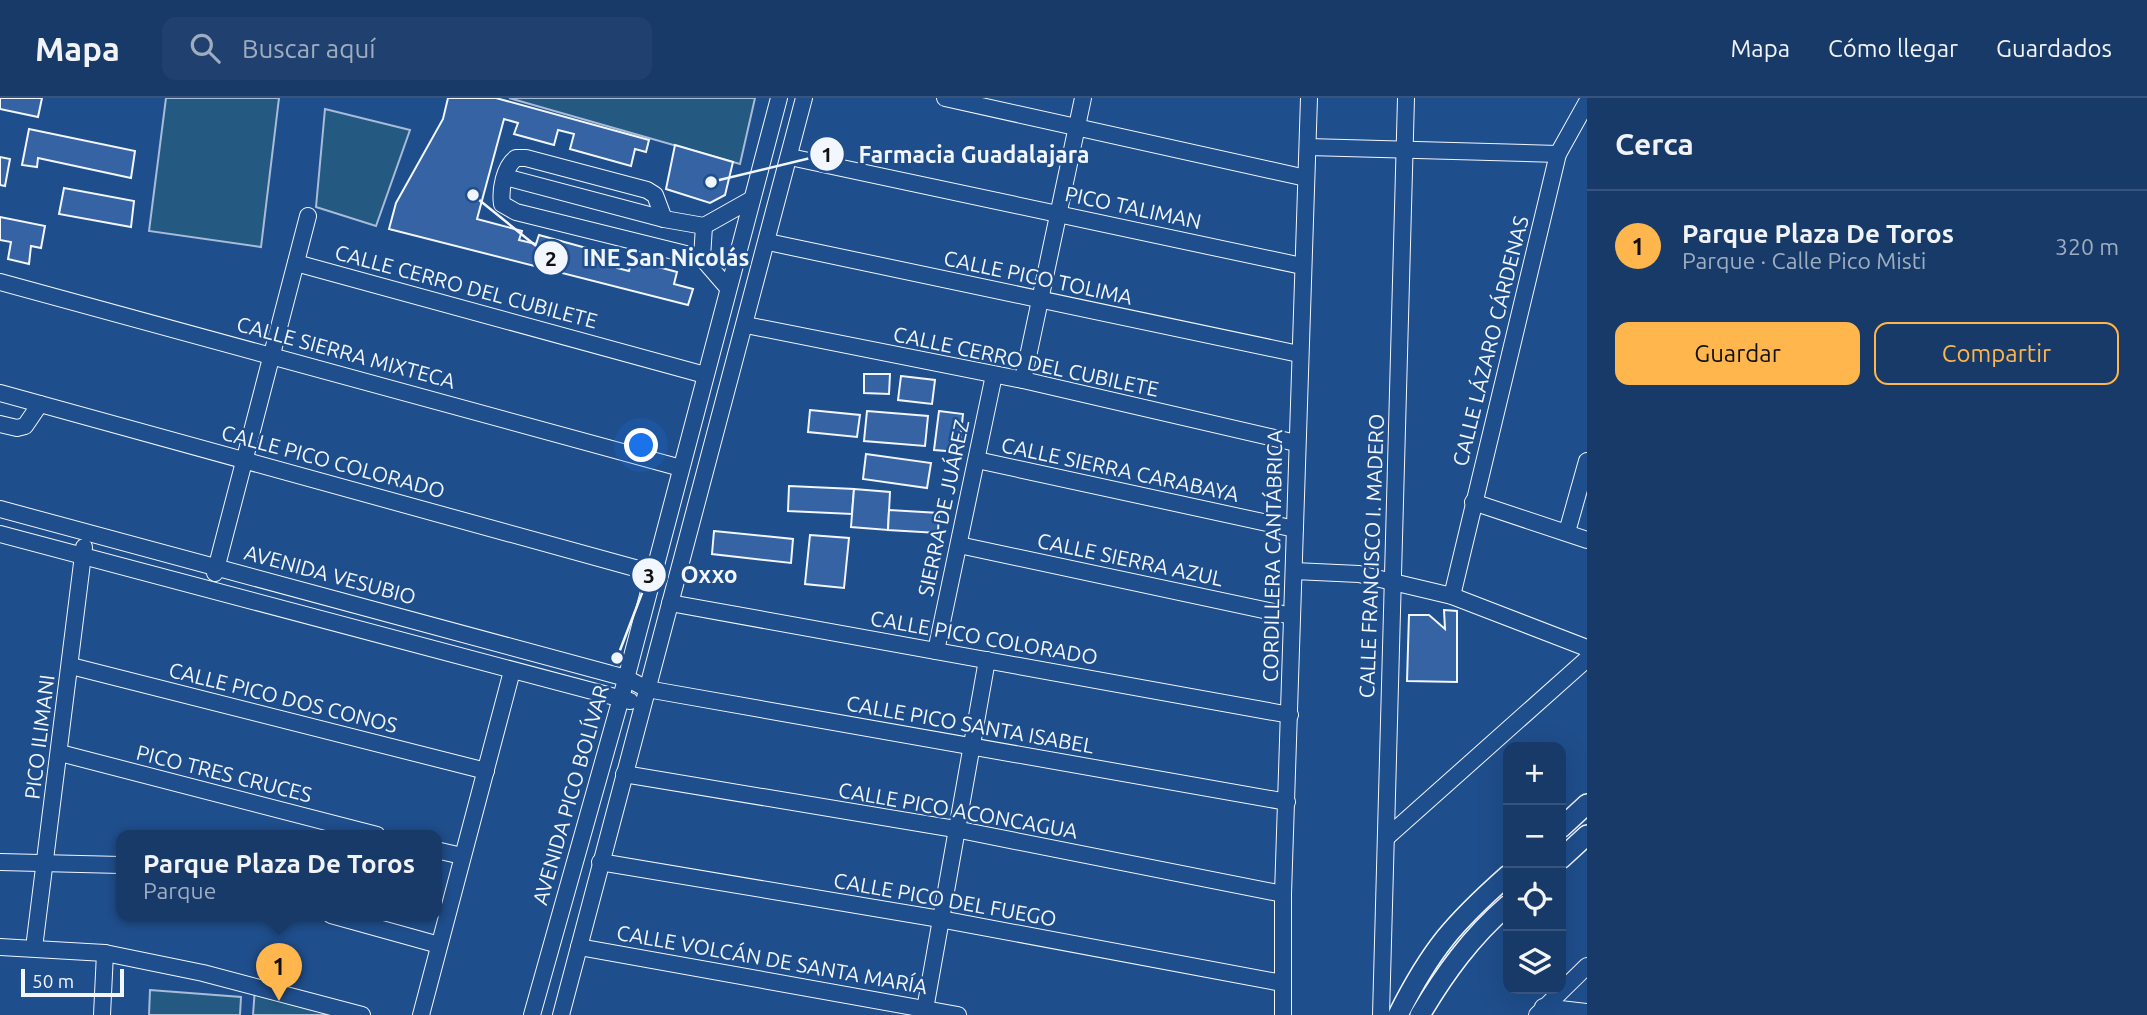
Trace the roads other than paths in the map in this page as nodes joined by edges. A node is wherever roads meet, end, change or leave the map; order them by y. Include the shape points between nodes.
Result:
1 (779, 98) edge
2 (804, 98) edge
3 (945, 98) edge
4 (1083, 98) edge
5 (1309, 98) edge
6 (1406, 98) edge
7 (1587, 102) edge
8 (1077, 126) junction
9 (1308, 147) junction
10 (1405, 149) junction
11 (1558, 154) junction
12 (790, 157) junction
13 (505, 177) junction
14 (1306, 178) junction
15 (752, 199) junction
16 (1059, 214) junction
17 (308, 216) dead end
18 (664, 219) junction
19 (704, 226) junction
20 (768, 242) junction
21 (702, 258) junction
22 (296, 263) junction
23 (1301, 266) junction
24 (0, 282) edge
25 (728, 288) junction
26 (1041, 300) junction
27 (746, 325) junction
28 (1299, 354) junction
29 (272, 355) junction
30 (705, 374) junction
31 (995, 374) junction
32 (1023, 380) junction
33 (0, 394) edge
34 (40, 404) junction
35 (0, 424) edge
36 (1296, 443) junction
37 (245, 460) junction
38 (977, 460) junction
39 (1587, 461) edge
40 (681, 468) junction
41 (1474, 502) junction
42 (0, 509) edge
43 (1295, 529) junction
44 (86, 530) junction
45 (1567, 532) junction
46 (0, 534) edge
47 (1587, 540) edge
48 (959, 545) junction
49 (83, 555) junction
50 (217, 565) junction
51 (1294, 571) junction
52 (653, 573) junction
53 (1392, 581) junction
54 (211, 589) junction
55 (1452, 596) junction
56 (670, 603) junction
57 (1292, 616) junction
58 (1587, 648) edge
59 (936, 651) junction
60 (1587, 659) edge
61 (987, 660) junction
62 (71, 666) junction
63 (512, 671) junction
64 (626, 678) junction
65 (644, 696) junction
66 (621, 698) junction
67 (1290, 715) junction
68 (970, 747) junction
69 (60, 753) junction
70 (486, 771) junction
71 (624, 774) junction
72 (1287, 802) junction
73 (1587, 804) edge
74 (1566, 823) edge
75 (955, 829) junction
76 (358, 830) edge
77 (1586, 837) edge
78 (1386, 838) junction
79 (442, 851) edge
80 (1566, 855) edge
81 (462, 856) junction
82 (0, 862) edge
83 (600, 862) junction
84 (44, 863) junction
85 (116, 865) edge
86 (1503, 879) edge
87 (1283, 894) junction
88 (1503, 909) edge
89 (940, 919) junction
90 (353, 921) edge
91 (439, 944) junction
92 (0, 947) edge
93 (579, 947) junction
94 (34, 948) junction
95 (105, 953) junction
96 (1587, 966) edge
97 (1282, 983) junction
98 (1540, 1011) edge
99 (925, 1012) edge
100 (1587, 1012) edge
101 (102, 1015) edge
102 (362, 1015) edge
103 (421, 1015) edge
104 (532, 1015) edge
105 (561, 1015) edge
106 (958, 1015) edge
107 (1283, 1015) edge
108 (1381, 1015) edge
109 (1398, 1015) edge
110 (1420, 1015) edge

1 - 15 street, AVENIDA PICO BOLÍVAR
2 - 12 street, AVENIDA PICO BOLÍVAR
3 - 8 street
4 - 8 street
5 - 9 street, CORDILLERA CANTÁBRICA
6 - 10 street, CALLE FRANCISCO I. MADERO
7 - 11 street, CALLE LÁZARO CÁRDENAS
8 - 14 street
8 - 16 street
9 - 10 street
9 - 14 street, CORDILLERA CANTÁBRICA
10 - 11 street
10 - 53 street, CALLE FRANCISCO I. MADERO
11 - 41 street, CALLE LÁZARO CÁRDENAS
12 - 16 street, PICO TALIMAN
12 - 20 street, AVENIDA PICO BOLÍVAR
13 - 18 street
13 - 18 street via 516,158 540,161 647,190 655,195
13 - 21 street via 501,201 505,208
14 - 23 street, CORDILLERA CANTÁBRICA
15 - 19 street
15 - 25 street, AVENIDA PICO BOLÍVAR
16 - 23 street, PICO TALIMAN
16 - 26 street
17 - 22 street
18 - 19 street
19 - 21 street
20 - 26 street, CALLE PICO TOLIMA
20 - 27 street, AVENIDA PICO BOLÍVAR
21 - 25 street
22 - 29 street
22 - 30 street, CALLE CERRO DEL CUBILETE
23 - 28 street, CORDILLERA CANTÁBRICA
24 - 29 street, CALLE SIERRA MIXTECA
25 - 30 street, AVENIDA PICO BOLÍVAR
26 - 28 street, CALLE PICO TOLIMA
26 - 32 street
27 - 31 street, CALLE CERRO DEL CUBILETE
27 - 56 street, AVENIDA PICO BOLÍVAR
28 - 36 street, CORDILLERA CANTÁBRICA
29 - 37 street
29 - 40 street, CALLE SIERRA MIXTECA
30 - 40 street, AVENIDA PICO BOLÍVAR
31 - 32 street, CALLE CERRO DEL CUBILETE
31 - 38 street, SIERRA DE JUÁREZ
32 - 36 street, CALLE CERRO DEL CUBILETE
33 - 34 street, CALLE PICO COLORADO
34 - 35 street via 25,426
34 - 37 street, CALLE PICO COLORADO
36 - 43 street, CORDILLERA CANTÁBRICA
37 - 50 street
37 - 52 street, CALLE PICO COLORADO
38 - 43 street, CALLE SIERRA CARABAYA
38 - 48 street, SIERRA DE JUÁREZ
39 - 45 street
40 - 52 street, AVENIDA PICO BOLÍVAR
41 - 45 street
41 - 55 street, CALLE LÁZARO CÁRDENAS
42 - 44 street, AVENIDA VESUBIO
43 - 51 street, CORDILLERA CANTÁBRICA
44 - 49 street, PICO ILIMANI
44 - 50 street, AVENIDA VESUBIO
45 - 47 street
46 - 49 street, AVENIDA VESUBIO
48 - 57 street, CALLE SIERRA AZUL
48 - 59 street, SIERRA DE JUÁREZ
49 - 54 street, AVENIDA VESUBIO
49 - 62 street, PICO ILIMANI
50 - 54 street
50 - 64 street, AVENIDA VESUBIO
51 - 53 street via 1359,574
51 - 57 street, CORDILLERA CANTÁBRICA
52 - 64 street, AVENIDA PICO BOLÍVAR
53 - 55 street
53 - 78 street, CALLE FRANCISCO I. MADERO
54 - 63 street, AVENIDA VESUBIO
55 - 58 street
56 - 59 street, CALLE PICO COLORADO
56 - 65 street, AVENIDA PICO BOLÍVAR
57 - 67 street, CORDILLERA CANTÁBRICA
59 - 61 street, CALLE PICO COLORADO
60 - 78 street
61 - 67 street, CALLE PICO COLORADO
61 - 68 street
62 - 69 street, PICO ILIMANI
62 - 70 street, CALLE PICO DOS CONOS
63 - 66 street, AVENIDA VESUBIO
63 - 70 street
64 - 65 street, AVENIDA VESUBIO
64 - 66 street, AVENIDA PICO BOLÍVAR
65 - 66 street, AVENIDA VESUBIO
65 - 68 street, CALLE PICO SANTA ISABEL
65 - 71 street, AVENIDA PICO BOLÍVAR
66 - 104 street, AVENIDA PICO BOLÍVAR
67 - 72 street, CORDILLERA CANTÁBRICA
68 - 72 street, CALLE PICO SANTA ISABEL
68 - 75 street
69 - 76 street, PICO TRES CRUCES
69 - 84 street, PICO ILIMANI
70 - 81 street
71 - 75 street, CALLE PICO ACONCAGUA
71 - 83 street, AVENIDA PICO BOLÍVAR
72 - 87 street, CORDILLERA CANTÁBRICA
73 - 74 main road
75 - 87 street, CALLE PICO ACONCAGUA
75 - 89 street
77 - 80 main road
78 - 108 street, CALLE FRANCISCO I. MADERO
79 - 81 street
81 - 91 street
82 - 84 street
83 - 89 street, CALLE PICO DEL FUEGO
83 - 93 street, AVENIDA PICO BOLÍVAR
84 - 85 street
84 - 94 street, PICO ILIMANI
86 - 109 main road via 1440,940
87 - 97 street, CORDILLERA CANTÁBRICA
88 - 110 main road via 1451,964
89 - 97 street, CALLE PICO DEL FUEGO
89 - 99 street
90 - 91 street
91 - 103 street
92 - 94 street
93 - 99 street, CALLE VOLCÁN DE SANTA MARÍA
93 - 105 street, AVENIDA PICO BOLÍVAR
94 - 95 street
95 - 101 street
95 - 102 street
96 - 98 street
97 - 107 street, CORDILLERA CANTÁBRICA
98 - 100 street
99 - 106 street, CALLE VOLCÁN DE SANTA MARÍA

